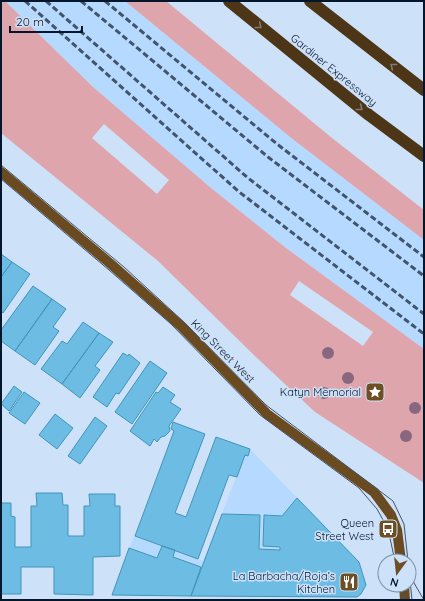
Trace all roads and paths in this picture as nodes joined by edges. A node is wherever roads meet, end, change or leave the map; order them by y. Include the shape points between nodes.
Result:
1 (229, 1) edge
2 (310, 1) edge
3 (424, 90) edge
4 (424, 156) edge
5 (1, 172) edge
6 (400, 553) edge

1 -> 4 highway, Gardiner Expressway via 369,115
3 -> 2 highway
5 - 6 main road, King Street West via 181,326 267,414 374,492 391,515 397,530

